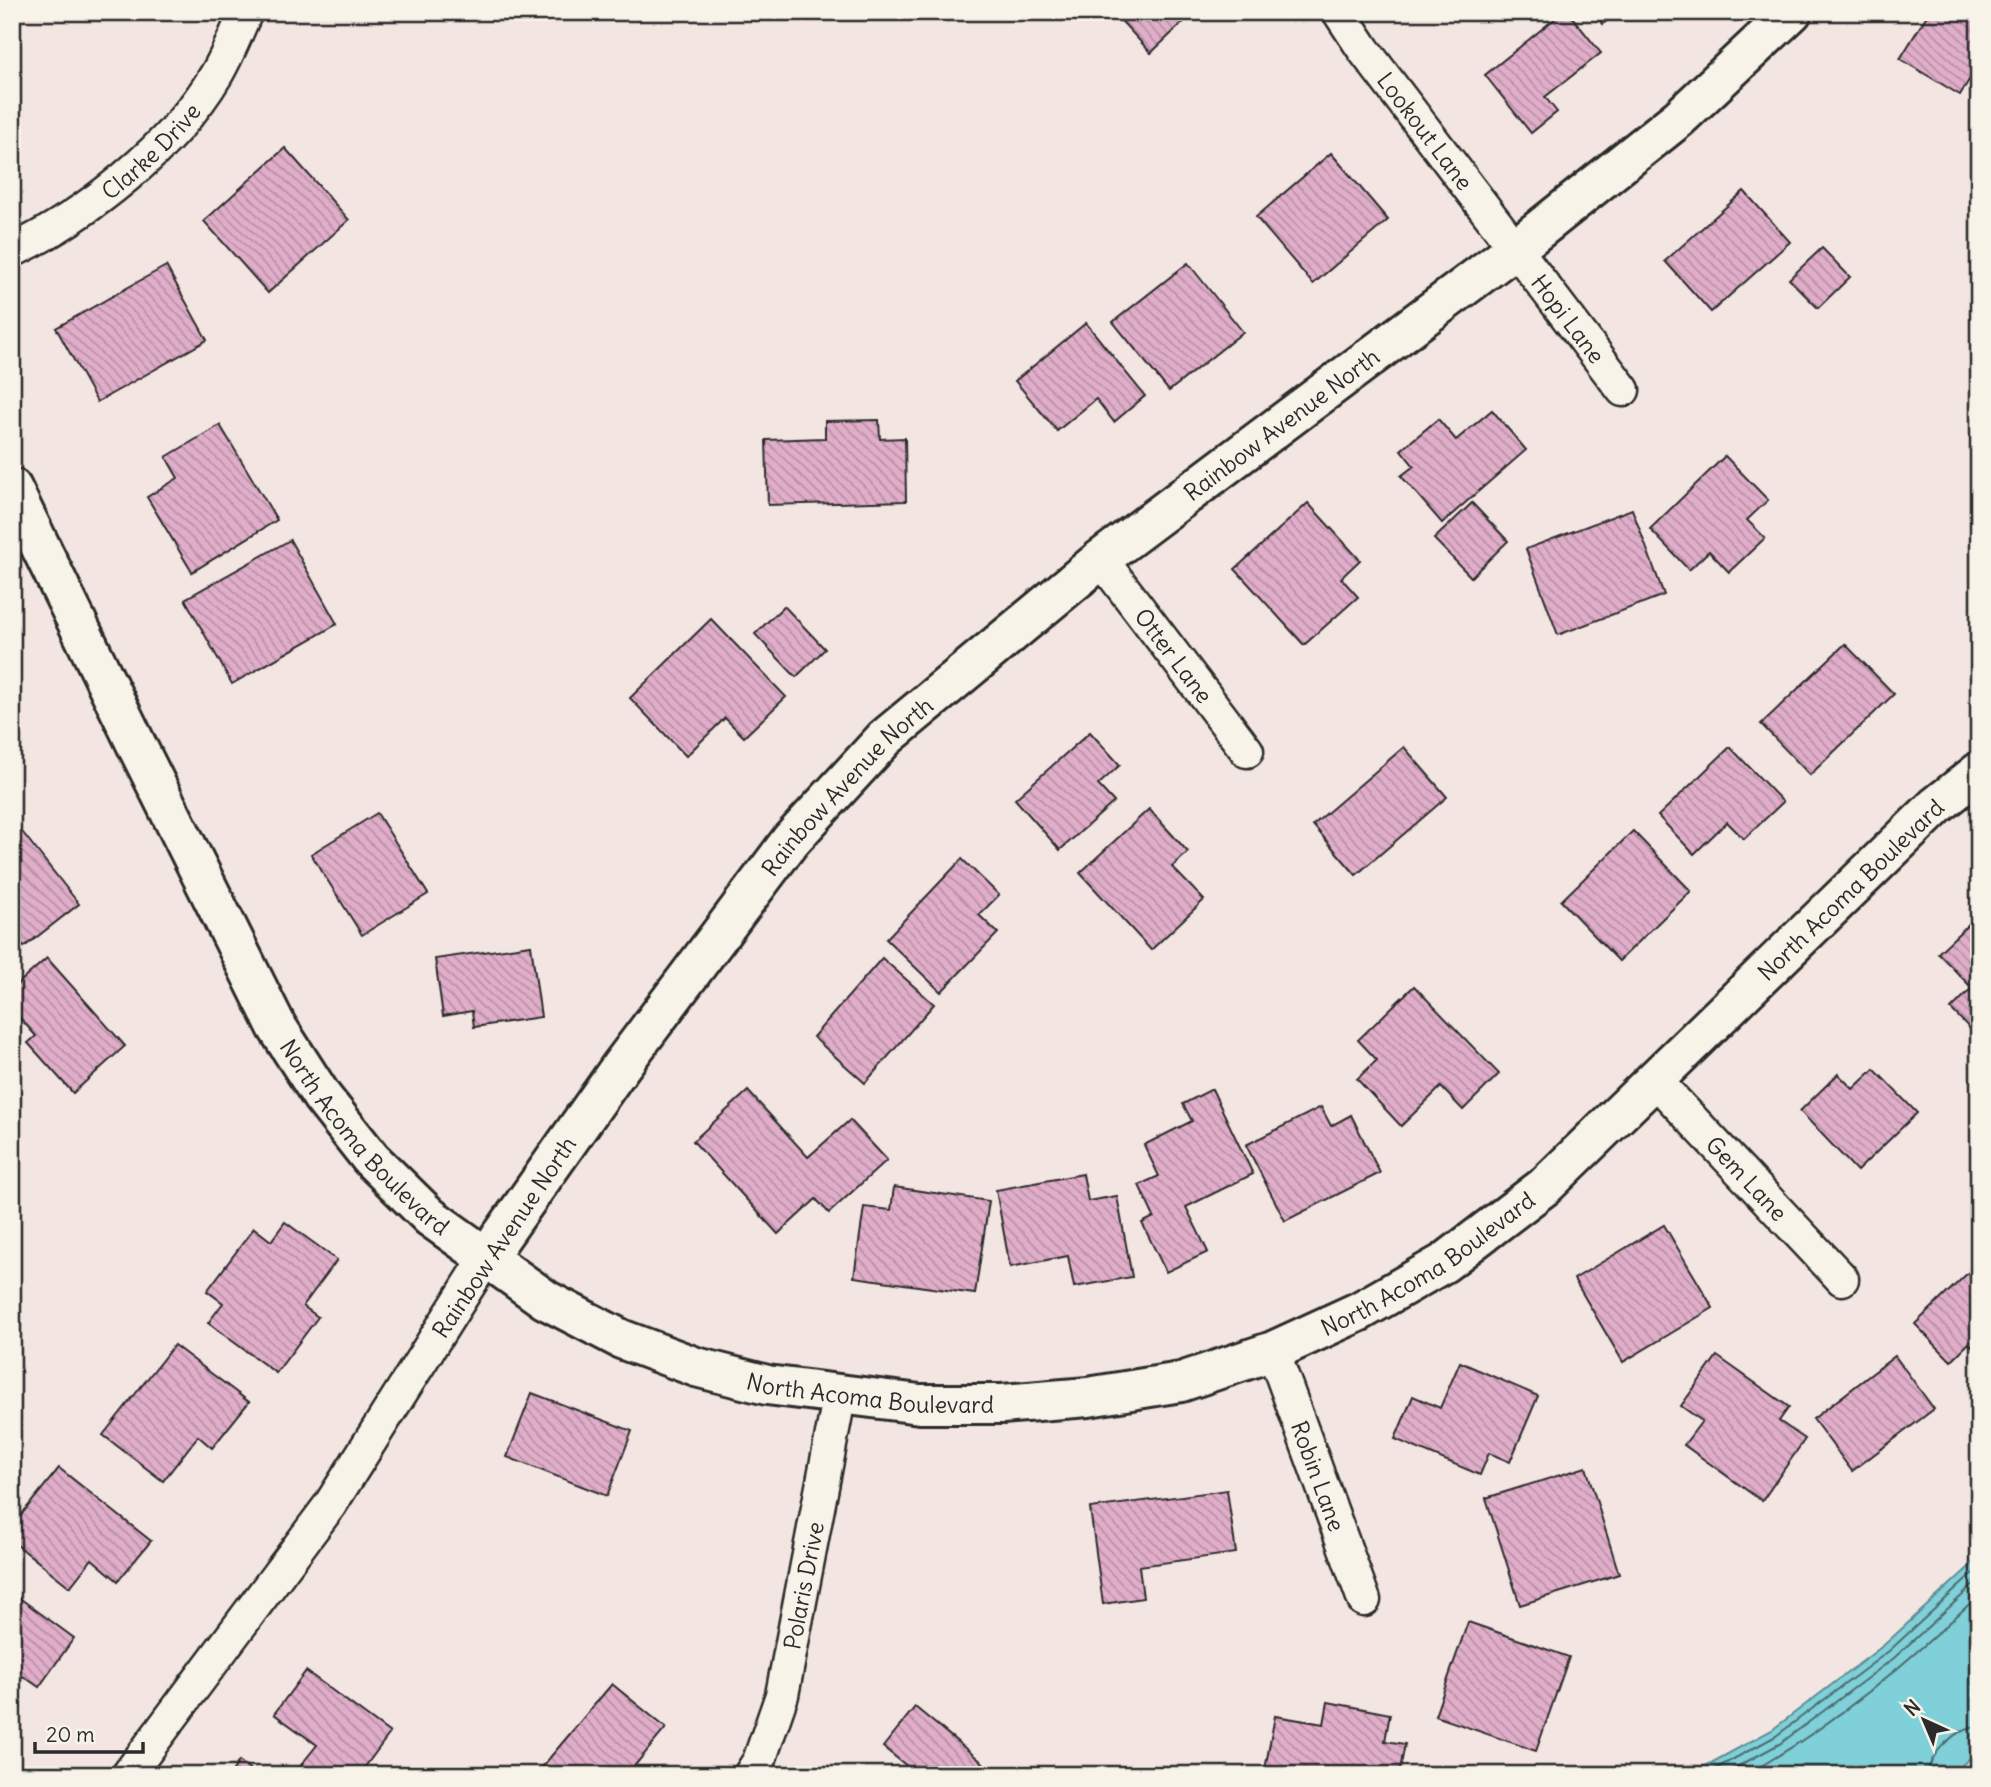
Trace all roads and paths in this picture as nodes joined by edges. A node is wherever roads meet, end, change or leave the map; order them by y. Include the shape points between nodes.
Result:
1 (246, 12) edge
2 (1339, 12) edge
3 (1792, 12) edge
4 (1516, 248) junction
5 (12, 251) edge
6 (1623, 390) dead end
7 (12, 488) edge
8 (1101, 559) junction
9 (1247, 751) dead end
10 (1979, 772) edge
11 (1654, 1079) junction
12 (486, 1258) junction
13 (1842, 1279) dead end
14 (1273, 1351) junction
15 (840, 1393) junction
16 (1364, 1600) dead end
17 (128, 1775) edge
18 (750, 1775) edge

1 - 5 street, Clarke Drive via 216,75 178,129 122,180 48,235
2 - 4 street, Lookout Lane
3 - 4 main road, Rainbow Avenue North via 1679,118
4 - 6 street, Hopi Lane
4 - 8 main road, Rainbow Avenue North
7 - 12 main road, North Acoma Boulevard via 277,1027 322,1097 371,1159 430,1217
8 - 9 street, Otter Lane
8 - 12 main road, Rainbow Avenue North via 885,738 791,840 621,1066
10 - 11 main road, North Acoma Boulevard via 1936,806
11 - 13 street, Gem Lane
11 - 14 main road, North Acoma Boulevard via 1545,1186 1444,1263 1360,1311
12 - 15 main road, North Acoma Boulevard via 546,1300 621,1339 696,1367 767,1385
12 - 17 street, Rainbow Avenue North via 330,1505
14 - 15 main road, North Acoma Boulevard via 1181,1382 1088,1397 920,1404
14 - 16 street, Robin Lane
15 - 18 street, Polaris Drive via 782,1695

